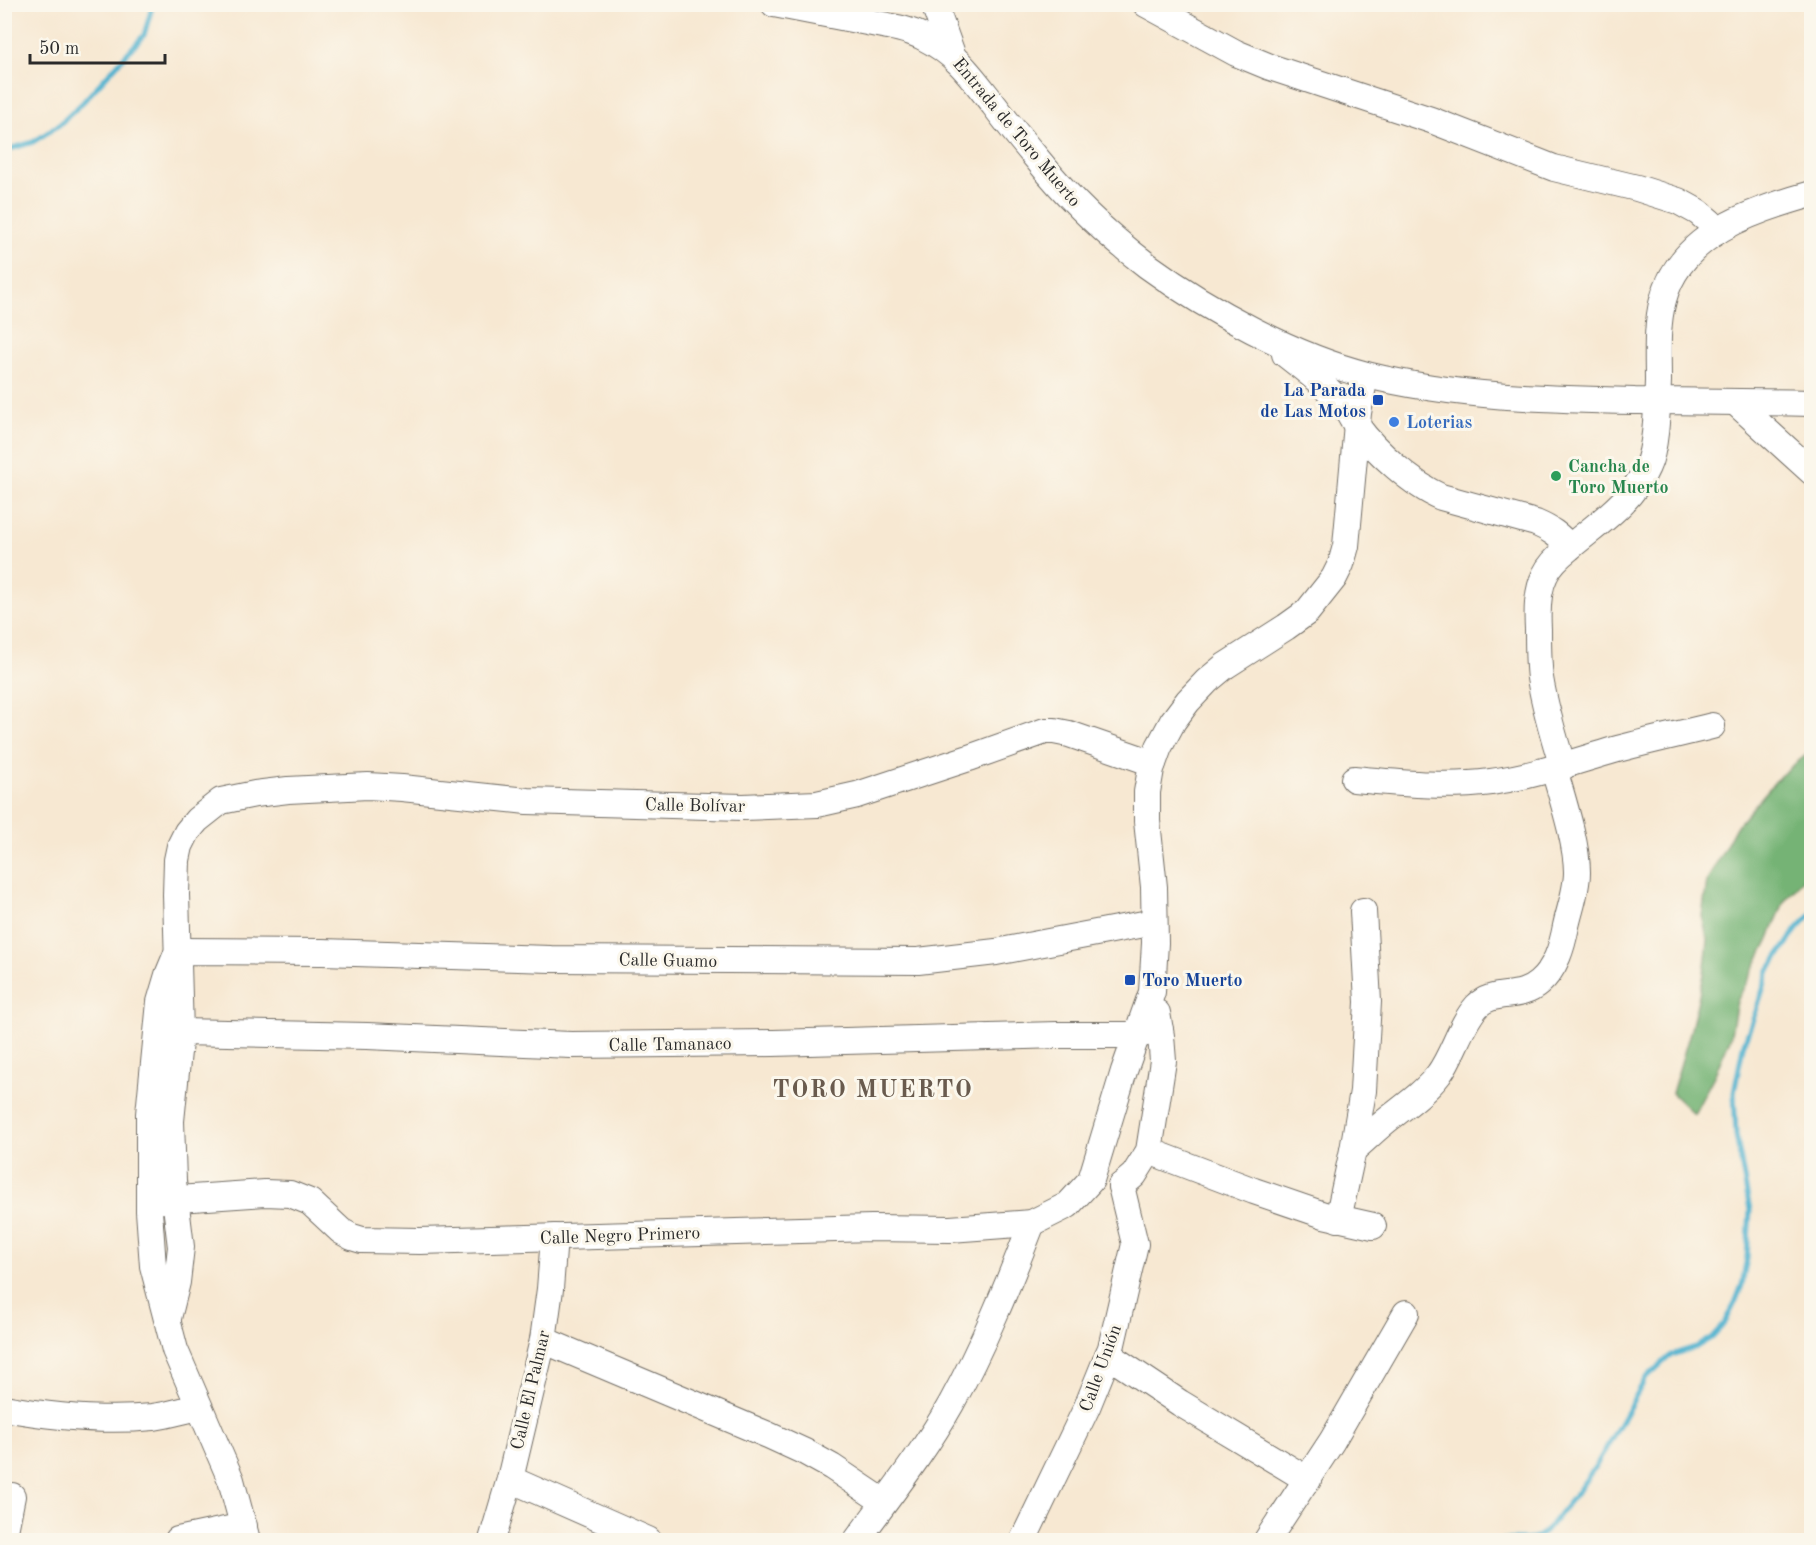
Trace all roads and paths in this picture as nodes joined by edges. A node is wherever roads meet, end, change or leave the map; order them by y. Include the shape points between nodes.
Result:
1 (774, 4) edge
2 (934, 4) edge
3 (1146, 4) edge
4 (952, 54) junction
5 (1812, 194) edge
6 (1716, 231) junction
7 (1237, 321) junction
8 (1365, 375) junction
9 (1657, 401) junction
10 (1735, 402) junction
11 (1812, 403) edge
12 (1357, 426) junction
13 (1812, 472) edge
14 (1569, 547) junction
15 (1712, 726) dead end
16 (1153, 764) junction
17 (1559, 768) junction
18 (1354, 779) dead end
19 (1363, 911) dead end
20 (1154, 922) junction
21 (178, 951) junction
22 (180, 1032) junction
23 (1149, 1033) junction
24 (165, 1068) junction
25 (1353, 1150) junction
26 (1149, 1151) junction
27 (1091, 1180) junction
28 (1121, 1186) junction
29 (176, 1199) junction
30 (149, 1201) junction
31 (1338, 1219) junction
32 (1032, 1223) junction
33 (1372, 1226) dead end
34 (554, 1237) junction
35 (1406, 1313) dead end
36 (167, 1322) junction
37 (543, 1340) junction
38 (1108, 1355) junction
39 (199, 1407) junction
40 (4, 1408) edge
41 (510, 1479) junction
42 (1308, 1480) junction
43 (12, 1496) dead end
44 (884, 1502) junction
45 (246, 1533) edge
46 (4, 1536) edge
47 (178, 1540) edge
48 (492, 1540) edge
49 (648, 1540) edge
50 (857, 1540) edge
51 (1023, 1540) edge
52 (1267, 1540) edge

1 - 4 street, Entrada de Toro Muerto via 898,28
2 - 4 street
3 - 6 street via 1270,67 1431,120 1554,168 1678,201 1698,212
4 - 7 street, Entrada de Toro Muerto via 1060,187 1101,228 1171,282
5 - 6 street via 1751,214
6 - 9 street via 1683,261 1663,299
7 - 8 street, Entrada de Toro Muerto via 1288,347
7 - 12 street via 1312,376
8 - 9 street, Entrada de Toro Muerto via 1501,397
8 - 12 street
9 - 10 street, Entrada de Toro Muerto
9 - 14 street via 1653,442 1641,478 1615,509
10 - 11 street, Entrada de Toro Muerto
10 - 13 street
12 - 14 street via 1401,471 1428,492 1536,523 1551,530
12 - 16 street via 1346,546 1334,578 1307,612 1225,666 1188,701 1173,721
14 - 17 street via 1545,574 1537,616 1540,678
15 - 17 street
16 - 20 street via 1147,792 1147,821
16 - 21 street, Calle Bolívar via 1069,734 1045,731 857,795 817,804 743,807 527,801 368,786 255,794 221,801 197,820 180,846 176,895
17 - 18 street via 1455,785
17 - 25 street via 1577,871 1564,936 1553,967 1529,990 1485,999 1479,1004 1439,1073
19 - 25 street via 1368,1020 1363,1091
20 - 21 street, Calle Guamo via 996,952 918,961
20 - 23 street
21 - 22 street
21 - 24 street via 160,1002
22 - 23 street, Calle Tamanaco via 571,1045
22 - 24 street
23 - 26 street via 1163,1061
23 - 27 street via 1124,1071
24 - 29 street
24 - 30 street via 149,1114
25 - 31 street
26 - 28 street via 1134,1175
26 - 31 street
27 - 28 street
27 - 32 street, Calle Negro Primero via 1068,1205
28 - 38 street, Calle Unión via 1135,1244
29 - 30 street, Calle Negro Primero
29 - 34 street, Calle Negro Primero via 290,1194 310,1202 341,1232 362,1240
29 - 36 street via 181,1247
30 - 36 street via 153,1266
31 - 33 street
32 - 34 street, Calle Negro Primero via 950,1229
32 - 44 street via 996,1314 951,1404
34 - 37 street, Calle El Palmar
35 - 42 street
36 - 39 street via 174,1350
37 - 41 street, Calle El Palmar
37 - 44 street via 796,1448
38 - 42 street
38 - 51 street, Calle Unión
39 - 40 street via 155,1417 100,1419
39 - 45 street via 231,1480
41 - 48 street, Calle El Palmar
41 - 49 street
42 - 52 street
43 - 46 street
44 - 50 street
45 - 47 street

